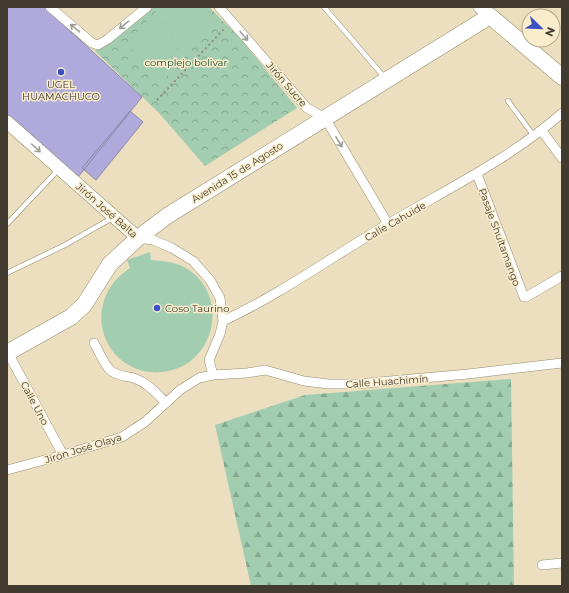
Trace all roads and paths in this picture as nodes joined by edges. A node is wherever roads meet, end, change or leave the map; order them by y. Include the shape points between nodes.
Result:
1 (50, 7) edge
2 (147, 7) edge
3 (218, 7) edge
4 (324, 7) edge
5 (485, 12) edge
6 (231, 21) junction
7 (562, 77) edge
8 (387, 80) junction
9 (157, 100) dead end
10 (508, 101) dead end
11 (562, 113) edge
12 (324, 118) junction
13 (7, 122) edge
14 (538, 133) junction
15 (562, 158) edge
16 (59, 168) junction
17 (477, 174) junction
18 (114, 217) junction
19 (7, 224) edge
20 (388, 224) junction
21 (138, 238) junction
22 (7, 273) edge
23 (562, 276) edge
24 (223, 320) junction
25 (94, 343) dead end
26 (7, 352) edge
27 (562, 363) edge
28 (213, 375) junction
29 (166, 404) junction
30 (63, 455) junction
31 (7, 470) edge
32 (562, 563) edge
33 (542, 565) dead end

2 -> 1 street via 98,45 92,43
3 - 6 street, Jirón Sucre
4 - 8 lane
5 - 7 highway
5 - 8 highway, Avenida 15 de Agosto
6 - 9 path
6 -> 12 street, Jirón Sucre via 307,108
8 - 12 highway, Avenida 15 de Agosto
10 - 14 lane
11 - 14 street, Calle Cahuide
12 -> 20 street, Jirón Sucre
12 - 21 highway, Avenida 15 de Agosto via 167,216
13 -> 16 street, Jirón José Balta
14 - 15 street
14 - 17 street, Calle Cahuide
16 - 18 street, Jirón José Balta
16 - 19 lane
17 - 20 street, Calle Cahuide
17 - 23 street, Pasaje Shultamango via 522,295 526,297
18 - 21 street, Jirón José Balta
18 - 22 lane
20 - 24 street, Calle Cahuide via 271,296
21 - 24 street, Jirón José Balta via 153,240 193,261 210,280 220,298
21 - 26 highway, Avenida 15 de Agosto via 110,264 84,305 71,317
24 - 28 street, Jirón José Balta via 209,360
25 - 29 street via 111,370 145,384
26 - 30 street, Calle Uno
27 - 28 street, Calle Huachimín via 357,384 304,381 265,370
28 - 29 street, Jirón José Olaya via 199,378 180,390
29 - 30 street, Jirón José Olaya via 122,437
30 - 31 street, Jirón José Olaya
32 - 33 street

